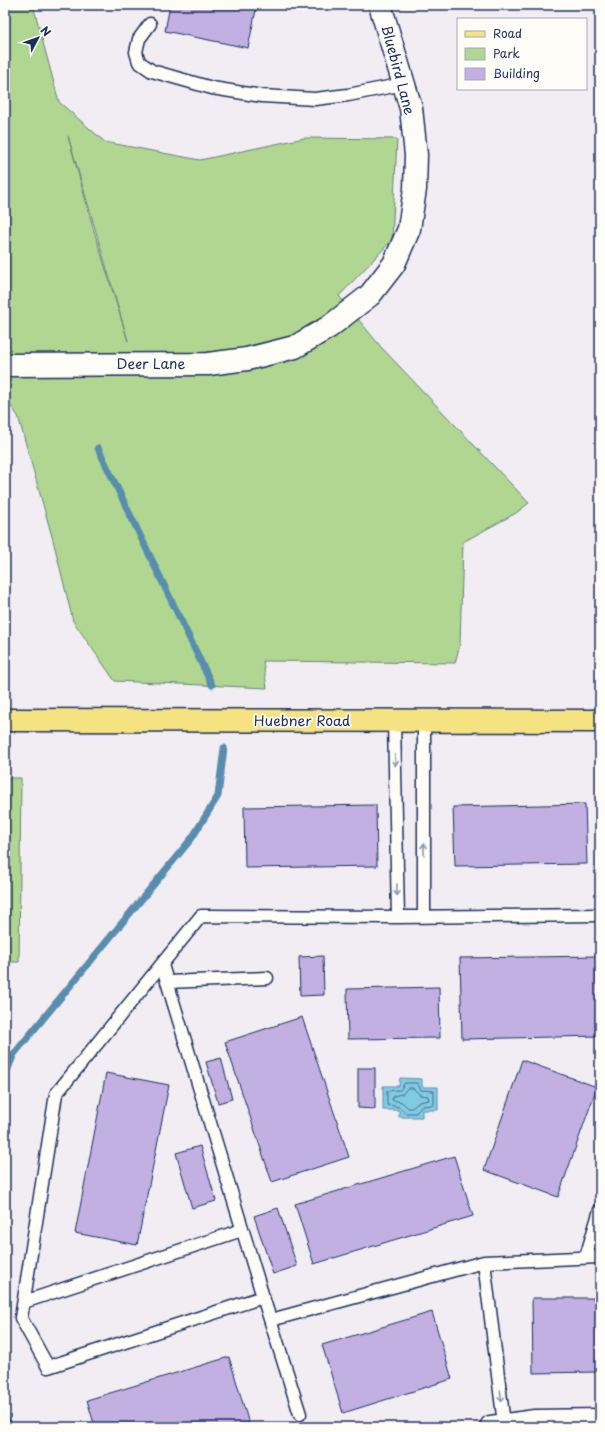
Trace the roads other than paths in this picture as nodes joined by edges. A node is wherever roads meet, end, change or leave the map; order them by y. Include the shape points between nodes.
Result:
1 (380, 5) edge
2 (150, 24) dead end
3 (404, 84) junction
4 (295, 347) joint
5 (5, 365) edge
6 (5, 720) edge
7 (394, 721) junction
8 (424, 721) junction
9 (600, 721) edge
10 (600, 915) edge
11 (424, 916) junction
12 (398, 917) junction
13 (162, 965) junction
14 (267, 978) dead end
15 (167, 982) junction
16 (600, 1210) edge
17 (242, 1230) junction
18 (586, 1257) junction
19 (600, 1257) edge
20 (484, 1262) junction
21 (263, 1297) junction
22 (24, 1302) junction
23 (270, 1320) junction
24 (300, 1414) dead end
25 (600, 1420) edge
26 (500, 1426) edge

1 - 3 street, Bluebird Lane
2 - 3 lane via 139,39 136,52 139,62 152,71 212,88 262,96 315,99
3 - 4 street, Bluebird Lane via 411,108 416,155 415,189 409,229 394,264 370,295 329,327
4 - 5 street, Deer Lane via 247,359 208,364
6 - 7 main road, Huebner Road
7 - 8 main road, Huebner Road
7 -> 12 lane
8 - 9 main road, Huebner Road
11 -> 8 lane
10 - 11 lane
11 - 12 lane
12 - 13 lane via 202,916
13 - 15 lane
13 - 22 lane via 56,1094
14 - 15 lane
15 - 17 lane
16 - 18 lane
17 - 21 lane
17 - 22 lane
18 - 19 lane
18 - 20 lane
20 - 23 lane
20 -> 26 lane via 498,1368
21 - 22 lane via 48,1367 21,1318
21 - 23 lane
23 - 24 lane
25 - 26 street via 535,1421

